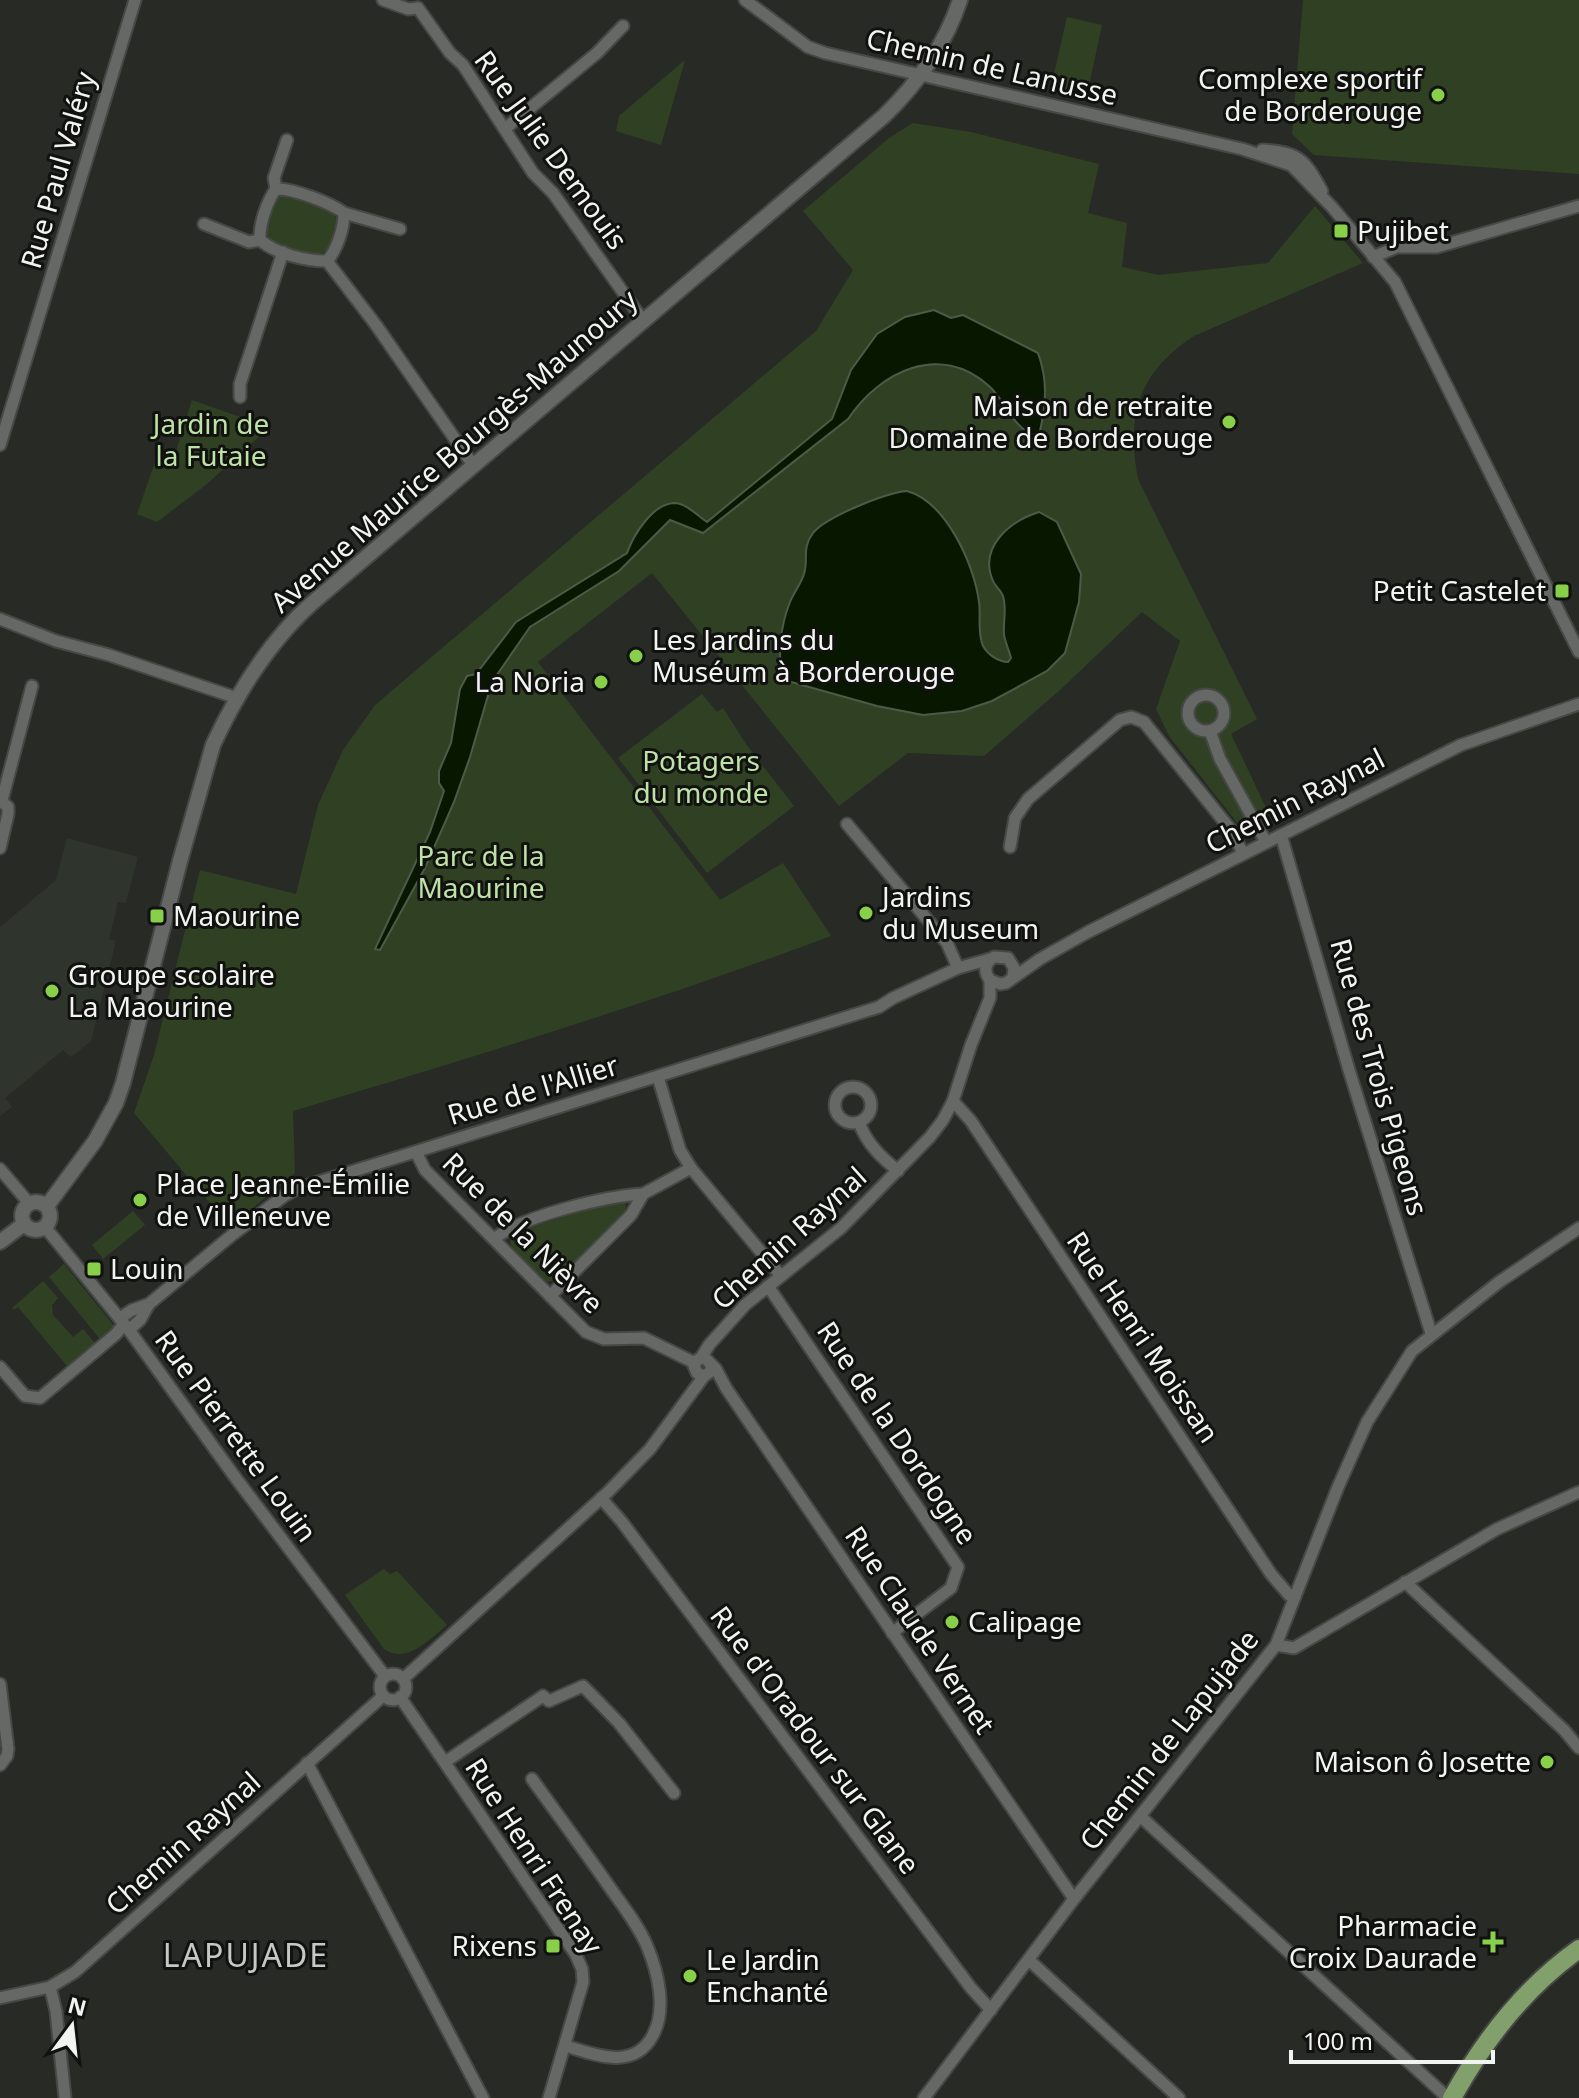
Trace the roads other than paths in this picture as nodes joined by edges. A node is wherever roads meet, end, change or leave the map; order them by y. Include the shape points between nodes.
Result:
1 (135, 0) edge
2 (383, 0) edge
3 (745, 0) edge
4 (960, 0) edge
5 (419, 4) edge
6 (623, 26) dead end
7 (921, 74) junction
8 (506, 128) junction
9 (287, 140) dead end
10 (276, 189) junction
11 (1579, 206) edge
12 (344, 213) junction
13 (204, 224) dead end
14 (400, 229) dead end
15 (260, 240) junction
16 (283, 252) junction
17 (1373, 257) junction
18 (327, 261) junction
19 (644, 322) junction
20 (240, 397) dead end
21 (0, 445) edge
22 (473, 465) junction
23 (0, 619) edge
24 (1579, 652) edge
25 (32, 686) dead end
26 (237, 698) junction
27 (1579, 704) edge
28 (1210, 731) dead end
29 (3, 802) edge
30 (847, 824) dead end
31 (1281, 835) junction
32 (1266, 842) junction
33 (1010, 847) dead end
34 (0, 848) edge
35 (1243, 853) junction
36 (990, 959) junction
37 (1040, 959) junction
38 (1011, 960) junction
39 (958, 968) junction
40 (988, 978) junction
41 (1009, 980) junction
42 (986, 1012) junction
43 (658, 1077) junction
44 (953, 1101) junction
45 (859, 1122) dead end
46 (416, 1152) junction
47 (691, 1168) junction
48 (0, 1169) edge
49 (898, 1171) junction
50 (643, 1194) junction
51 (29, 1203) junction
52 (47, 1206) junction
53 (24, 1224) junction
54 (45, 1227) junction
55 (1579, 1228) edge
56 (494, 1239) junction
57 (0, 1242) edge
58 (781, 1276) junction
59 (768, 1286) junction
60 (550, 1296) junction
61 (124, 1324) junction
62 (1431, 1333) junction
63 (0, 1367) edge
64 (704, 1367) junction
65 (1579, 1492) edge
66 (601, 1498) junction
67 (1405, 1582) junction
68 (1295, 1597) junction
69 (892, 1633) junction
70 (1276, 1645) junction
71 (385, 1676) junction
72 (403, 1679) junction
73 (0, 1684) edge
74 (383, 1696) junction
75 (400, 1697) junction
76 (1579, 1748) edge
77 (445, 1762) junction
78 (307, 1763) junction
79 (0, 1765) edge
80 (532, 1779) dead end
81 (674, 1793) dead end
82 (1140, 1816) junction
83 (1074, 1899) junction
84 (1579, 1949) edge
85 (1029, 1960) junction
86 (50, 1987) junction
87 (0, 1998) edge
88 (991, 2010) junction
89 (566, 2046) junction
90 (65, 2098) edge
91 (483, 2098) edge
92 (549, 2098) edge
93 (924, 2098) edge
94 (1179, 2098) edge
95 (1450, 2098) edge

1 - 21 street, Rue Paul Valéry
2 - 5 street, Rue Julie Demouis via 408,9
3 - 7 street, Chemin de Lanusse via 808,47
4 - 7 street, Avenue Maurice Bourgès-Maunoury via 950,30
5 - 8 street, Rue Julie Demouis
6 - 8 street
7 - 17 street, Chemin de Lanusse via 1045,106 1296,156
7 - 19 street, Avenue Maurice Bourgès-Maunoury via 884,116
8 - 19 street, Rue Julie Demouis via 533,173 553,193
9 - 10 street via 274,178
10 - 12 street
10 - 15 street
11 - 17 street via 1437,247 1397,247
12 - 14 street
12 - 18 street
13 - 15 street via 249,242
15 - 16 street
16 - 18 street
16 - 20 street
17 - 24 street, Chemin de Lanusse via 1395,282
18 - 22 street
19 - 22 street, Avenue Maurice Bourgès-Maunoury
22 - 26 street, Avenue Maurice Bourgès-Maunoury via 302,613
23 - 26 street
25 - 29 street
26 - 52 street, Avenue Maurice Bourgès-Maunoury via 203,775 116,1103
27 - 31 street, Chemin Raynal via 1461,745
28 - 32 street
29 - 34 street via 8,814
30 - 39 street via 947,943
31 - 32 street, Chemin Raynal
31 - 62 street, Rue des Trois Pigeons
32 - 35 street, Chemin Raynal
33 - 35 street via 1015,818 1028,799 1120,720 1131,717 1144,722 1231,830
35 - 37 street, Chemin Raynal
36 - 38 street
36 - 39 street, Rue de l'Allier
36 - 40 street
37 - 38 street, Chemin Raynal
37 - 41 street, Chemin Raynal
38 - 41 street
39 - 40 street
39 - 43 street, Rue de l'Allier via 879,1007
40 - 41 street via 1000,984
40 - 42 street, Chemin Raynal via 992,988
41 - 42 street, Chemin Raynal
42 - 44 street, Chemin Raynal
43 - 46 street, Rue de l'Allier
43 - 47 street via 680,1150
44 - 49 street, Chemin Raynal via 937,1129
44 - 68 street, Rue Henri Moissan via 1271,1574
45 - 49 street via 880,1156
46 - 56 street, Rue de la Nièvre via 425,1170
46 - 61 street, Rue de l'Allier via 284,1196 149,1304 132,1310
47 - 50 street
47 - 58 street
48 - 51 street
49 - 58 street, Chemin Raynal via 841,1228
50 - 56 street via 615,1195 515,1226
50 - 60 street via 631,1215
51 - 52 street
51 - 53 street via 22,1211
52 - 54 street via 50,1220
53 - 54 street via 31,1230
53 - 57 street
54 - 61 street, Rue Pierrette Louin
55 - 62 street, Chemin de Lapujade
56 - 60 street, Rue de la Nièvre
58 - 59 street, Chemin Raynal
59 - 64 street, Chemin Raynal via 718,1336
59 - 69 street, Rue de la Dordogne via 958,1567 951,1588
60 - 64 street, Rue de la Nièvre via 595,1337 644,1338
61 - 63 street, Rue de l'Allier via 40,1398 25,1396
61 - 71 street, Rue Pierrette Louin
62 - 68 street, Chemin de Lapujade via 1412,1351 1367,1422
64 - 66 street, Chemin Raynal via 650,1449
64 - 69 street, Rue Claude Vernet via 726,1388
65 - 67 street via 1497,1529
66 - 72 street, Chemin Raynal
66 - 88 street, Rue d'Oradour sur Glane
67 - 70 street via 1294,1648
67 - 76 street
68 - 70 street, Chemin de Lapujade
69 - 83 street, Rue Claude Vernet
70 - 82 street, Chemin de Lapujade
71 - 72 street
71 - 74 street
72 - 75 street
73 - 79 street via 8,1749
74 - 75 street
74 - 78 street, Chemin Raynal
75 - 77 street, Rue Henri Frenay
77 - 81 street via 543,1696 549,1701 583,1686
77 - 89 street, Rue Henri Frenay via 582,1969
78 - 86 street, Chemin Raynal via 75,1972
78 - 91 street
80 - 89 street via 646,1944 659,1992 655,2032 635,2054 610,2059
82 - 83 street, Chemin de Lapujade
82 - 95 street
83 - 85 street, Chemin de Lapujade
84 - 95 main road via 1521,1999
85 - 88 street, Chemin de Lapujade
85 - 94 street
86 - 87 street, Chemin Raynal
86 - 90 street
88 - 93 street, Chemin de Lapujade
89 - 92 street, Rue Henri Frenay

